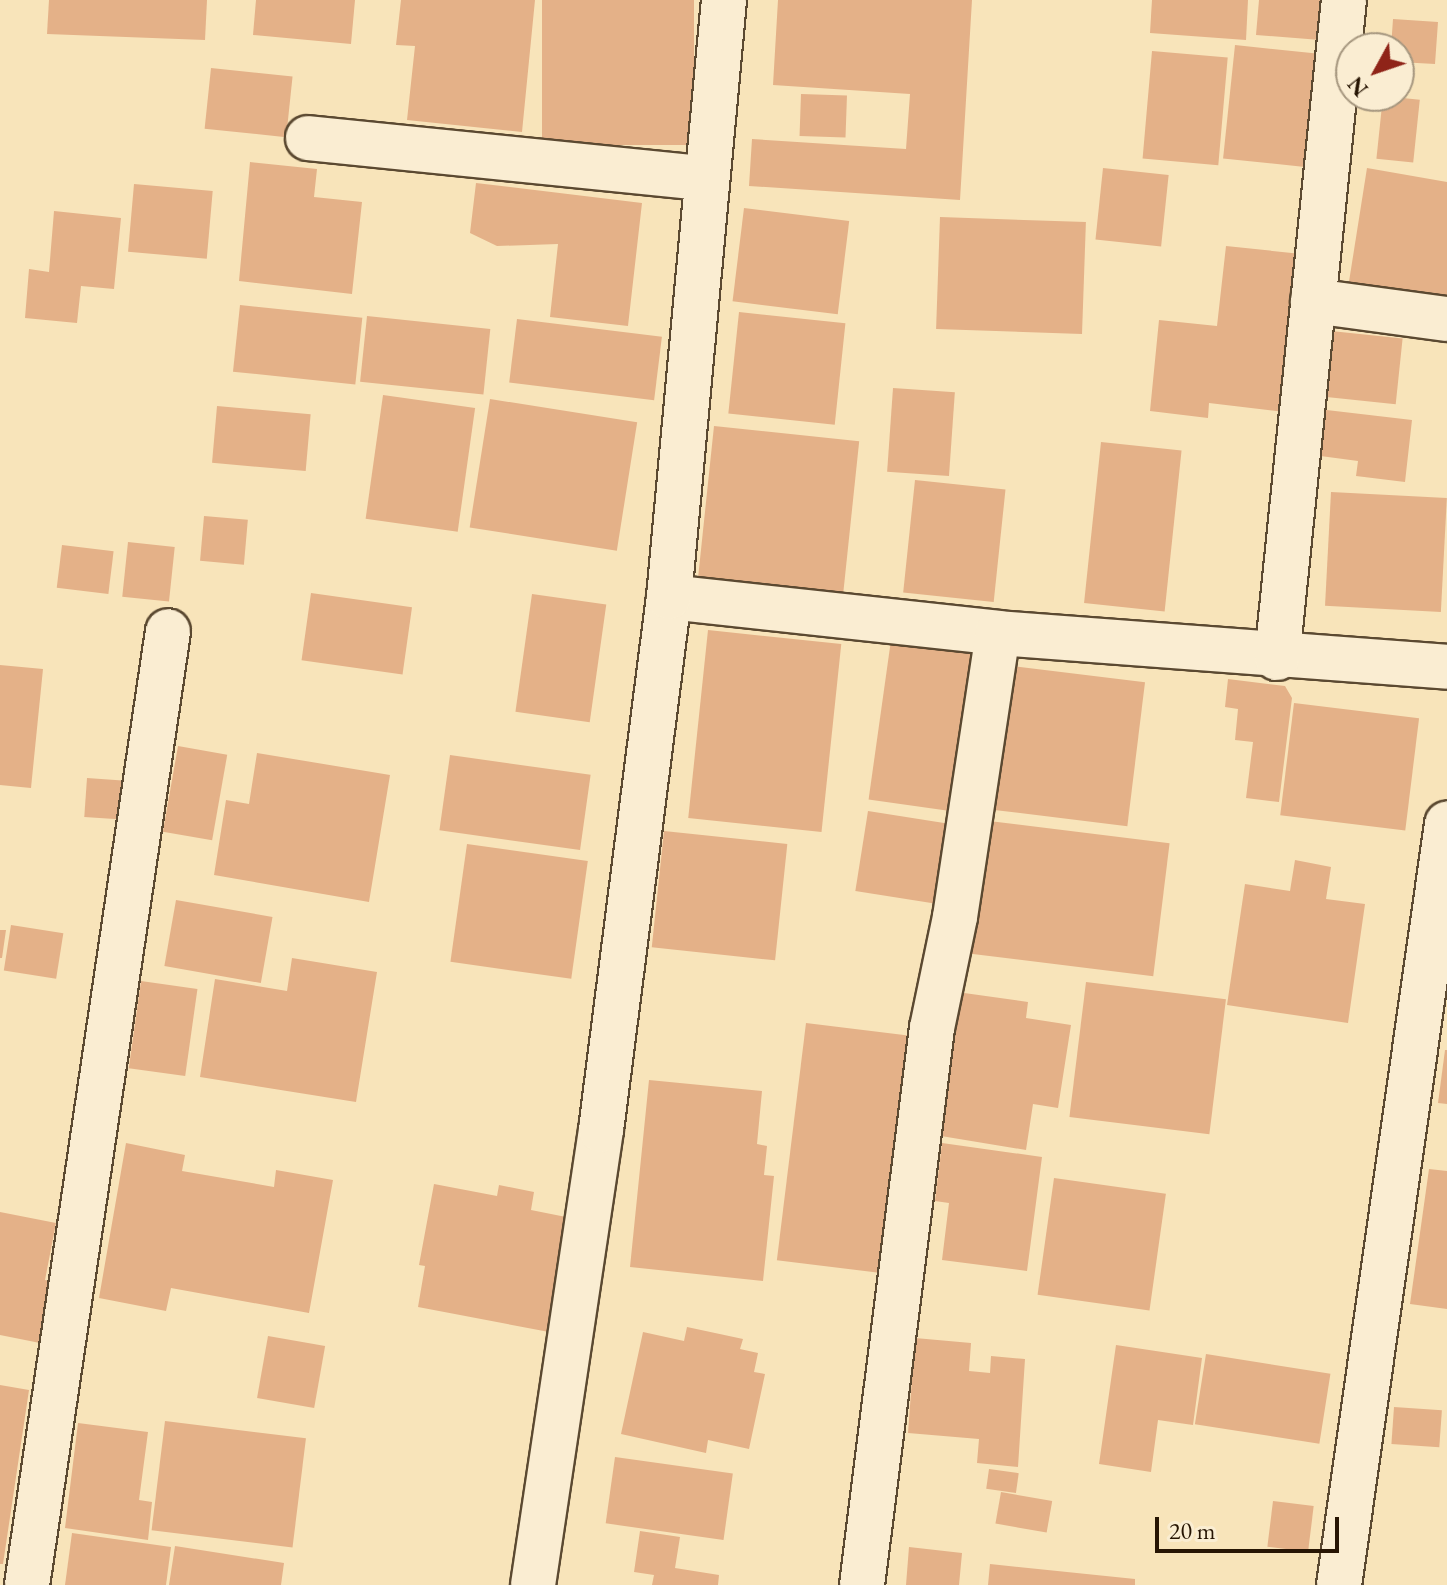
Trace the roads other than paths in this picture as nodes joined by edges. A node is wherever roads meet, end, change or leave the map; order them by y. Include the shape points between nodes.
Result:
1 (724, 0) edge
2 (1344, 0) edge
3 (308, 138) dead end
4 (703, 178) junction
5 (1313, 301) junction
6 (1447, 319) edge
7 (669, 597) junction
8 (168, 631) dead end
9 (998, 633) junction
10 (1277, 658) junction
11 (1447, 667) edge
12 (1447, 824) edge
13 (27, 1585) edge
14 (533, 1585) edge
15 (862, 1585) edge
16 (1339, 1585) edge

1 - 4 street
2 - 5 street
3 - 4 street
4 - 7 street
5 - 6 street
5 - 10 street
7 - 9 street
7 - 14 street via 601,1130
8 - 13 street
9 - 10 street
9 - 15 street via 955,917 932,1028
10 - 11 street
12 - 16 street

